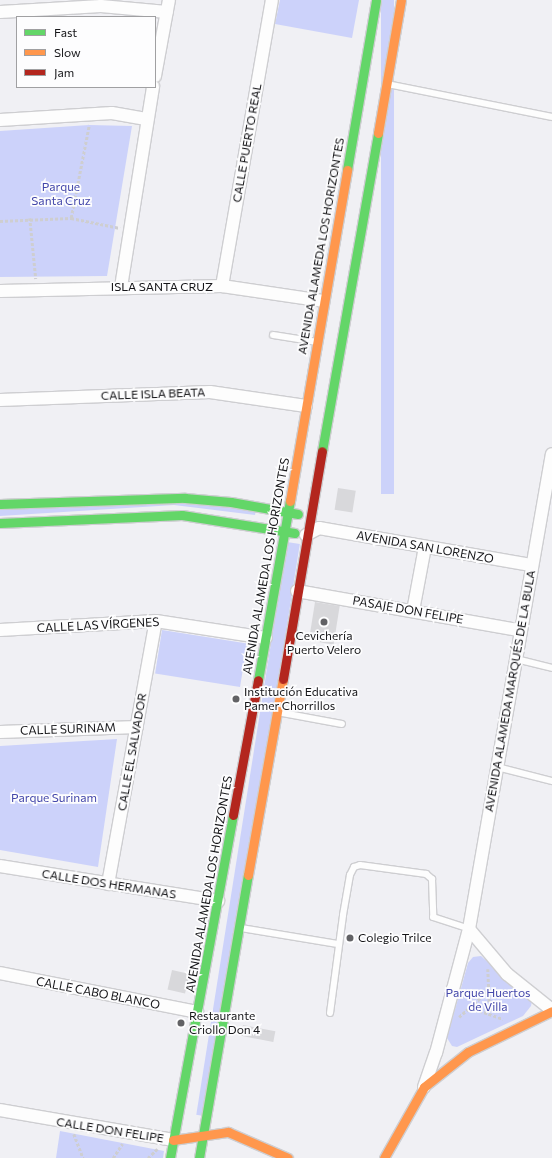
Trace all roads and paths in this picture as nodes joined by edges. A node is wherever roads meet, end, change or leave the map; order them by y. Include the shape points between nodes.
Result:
1 (272, 0) edge
2 (376, 0) edge
3 (401, 0) edge
4 (168, 6) edge
5 (0, 12) edge
6 (156, 71) edge
7 (386, 84) junction
8 (153, 88) edge
9 (552, 117) edge
10 (147, 119) junction
11 (0, 120) edge
12 (89, 124) dead end
13 (30, 218) junction
14 (71, 218) junction
15 (0, 221) edge
16 (130, 230) junction
17 (222, 286) junction
18 (121, 287) junction
19 (35, 290) junction
20 (0, 291) edge
21 (323, 301) junction
22 (274, 335) dead end
23 (317, 342) junction
24 (0, 400) edge
25 (306, 406) junction
26 (552, 454) edge
27 (0, 504) edge
28 (288, 512) junction
29 (310, 516) junction
30 (0, 523) edge
31 (319, 528) junction
32 (284, 531) junction
33 (306, 535) junction
34 (425, 547) junction
35 (531, 565) junction
36 (296, 590) junction
37 (413, 611) junction
38 (156, 621) junction
39 (0, 630) edge
40 (519, 630) junction
41 (266, 638) junction
42 (514, 659) junction
43 (552, 668) edge
44 (276, 712) junction
45 (342, 724) dead end
46 (137, 727) junction
47 (0, 732) edge
48 (497, 767) junction
49 (552, 781) edge
50 (0, 866) edge
51 (108, 884) junction
52 (218, 901) junction
53 (239, 928) junction
54 (469, 929) junction
55 (338, 944) junction
56 (493, 968) dead end
57 (0, 973) edge
58 (489, 990) junction
59 (470, 1007) junction
60 (552, 1011) edge
61 (197, 1012) junction
62 (330, 1013) dead end
63 (457, 1013) dead end
64 (490, 1015) junction
65 (500, 1024) dead end
66 (424, 1087) junction
67 (0, 1110) edge
68 (74, 1134) dead end
69 (204, 1134) junction
70 (173, 1140) junction
71 (122, 1144) dead end
72 (83, 1158) edge
73 (113, 1158) edge
74 (170, 1158) edge
75 (199, 1158) edge
76 (288, 1158) edge
77 (384, 1158) edge

1 - 17 street, CALLE PUERTO REAL
2 - 21 main road, AVENIDA ALAMEDA LOS HORIZONTES
3 - 7 main road
4 - 5 street via 101,6
4 - 6 street
7 - 9 lane
7 - 29 main road
8 - 10 street
10 - 11 street via 112,113
10 - 16 street
12 - 14 path
13 - 14 path
13 - 15 path
13 - 19 path
14 - 16 path
16 - 18 street
17 - 18 street, ISLA SANTA CRUZ
17 - 21 street, ISLA SANTA CRUZ
18 - 19 street, ISLA SANTA CRUZ
19 - 20 street, ISLA SANTA CRUZ
21 - 23 main road, AVENIDA ALAMEDA LOS HORIZONTES
22 - 23 lane
23 - 25 main road, AVENIDA ALAMEDA LOS HORIZONTES
24 - 25 street, CALLE ISLA BEATA via 210,392
25 - 28 main road, AVENIDA ALAMEDA LOS HORIZONTES
26 - 35 street, AVENIDA ALAMEDA MARQUÉS DE LA BULA
27 - 28 main road via 185,498 231,502
28 - 29 main road
28 - 32 main road, AVENIDA ALAMEDA LOS HORIZONTES
29 - 31 street
29 - 33 main road
30 - 32 main road via 182,515
31 - 33 street
31 - 34 street, AVENIDA SAN LORENZO
32 - 33 main road
32 - 41 main road, AVENIDA ALAMEDA LOS HORIZONTES
33 - 36 main road
34 - 35 street, AVENIDA SAN LORENZO
34 - 37 street
35 - 40 street, AVENIDA ALAMEDA MARQUÉS DE LA BULA
36 - 37 street, PASAJE DON FELIPE
36 - 44 main road
37 - 40 street, PASAJE DON FELIPE
38 - 39 street, CALLE LAS VÍRGENES
38 - 41 street, CALLE LAS VÍRGENES
38 - 46 street, CALLE EL SALVADOR
40 - 42 street, AVENIDA ALAMEDA MARQUÉS DE LA BULA
41 - 52 main road, AVENIDA ALAMEDA LOS HORIZONTES
42 - 43 lane
42 - 48 street, AVENIDA ALAMEDA MARQUÉS DE LA BULA
44 - 45 lane
44 - 53 main road
46 - 47 street, CALLE SURINAM
46 - 51 street, CALLE EL SALVADOR
48 - 49 lane
48 - 54 street, AVENIDA ALAMEDA MARQUÉS DE LA BULA
50 - 51 street, CALLE DOS HERMANAS
51 - 52 street, CALLE DOS HERMANAS
52 - 61 main road, AVENIDA ALAMEDA LOS HORIZONTES
53 - 55 lane
53 - 69 main road
54 - 55 lane via 433,917 432,879 426,874 360,865 354,868 350,875
54 - 60 street via 507,974
54 - 66 street, AVENIDA ALAMEDA MARQUÉS DE LA BULA via 436,1053
55 - 62 lane
56 - 58 path via 488,963
57 - 61 street, CALLE CABO BLANCO
58 - 59 path
58 - 64 path
59 - 63 path via 455,1020
59 - 64 path
60 - 66 main road via 468,1052
61 - 70 main road, AVENIDA ALAMEDA LOS HORIZONTES
64 - 65 path via 507,1021
66 - 77 main road, AVENIDA ALAMEDA MARQUÉS DE LA BULA via 395,1132
67 - 70 street, CALLE DON FELIPE
68 - 72 path
69 - 70 main road, CALLE DON FELIPE
69 - 75 main road
69 - 76 main road, CALLE DON FELIPE via 228,1132
70 - 74 main road, AVENIDA ALAMEDA LOS HORIZONTES
71 - 73 path

